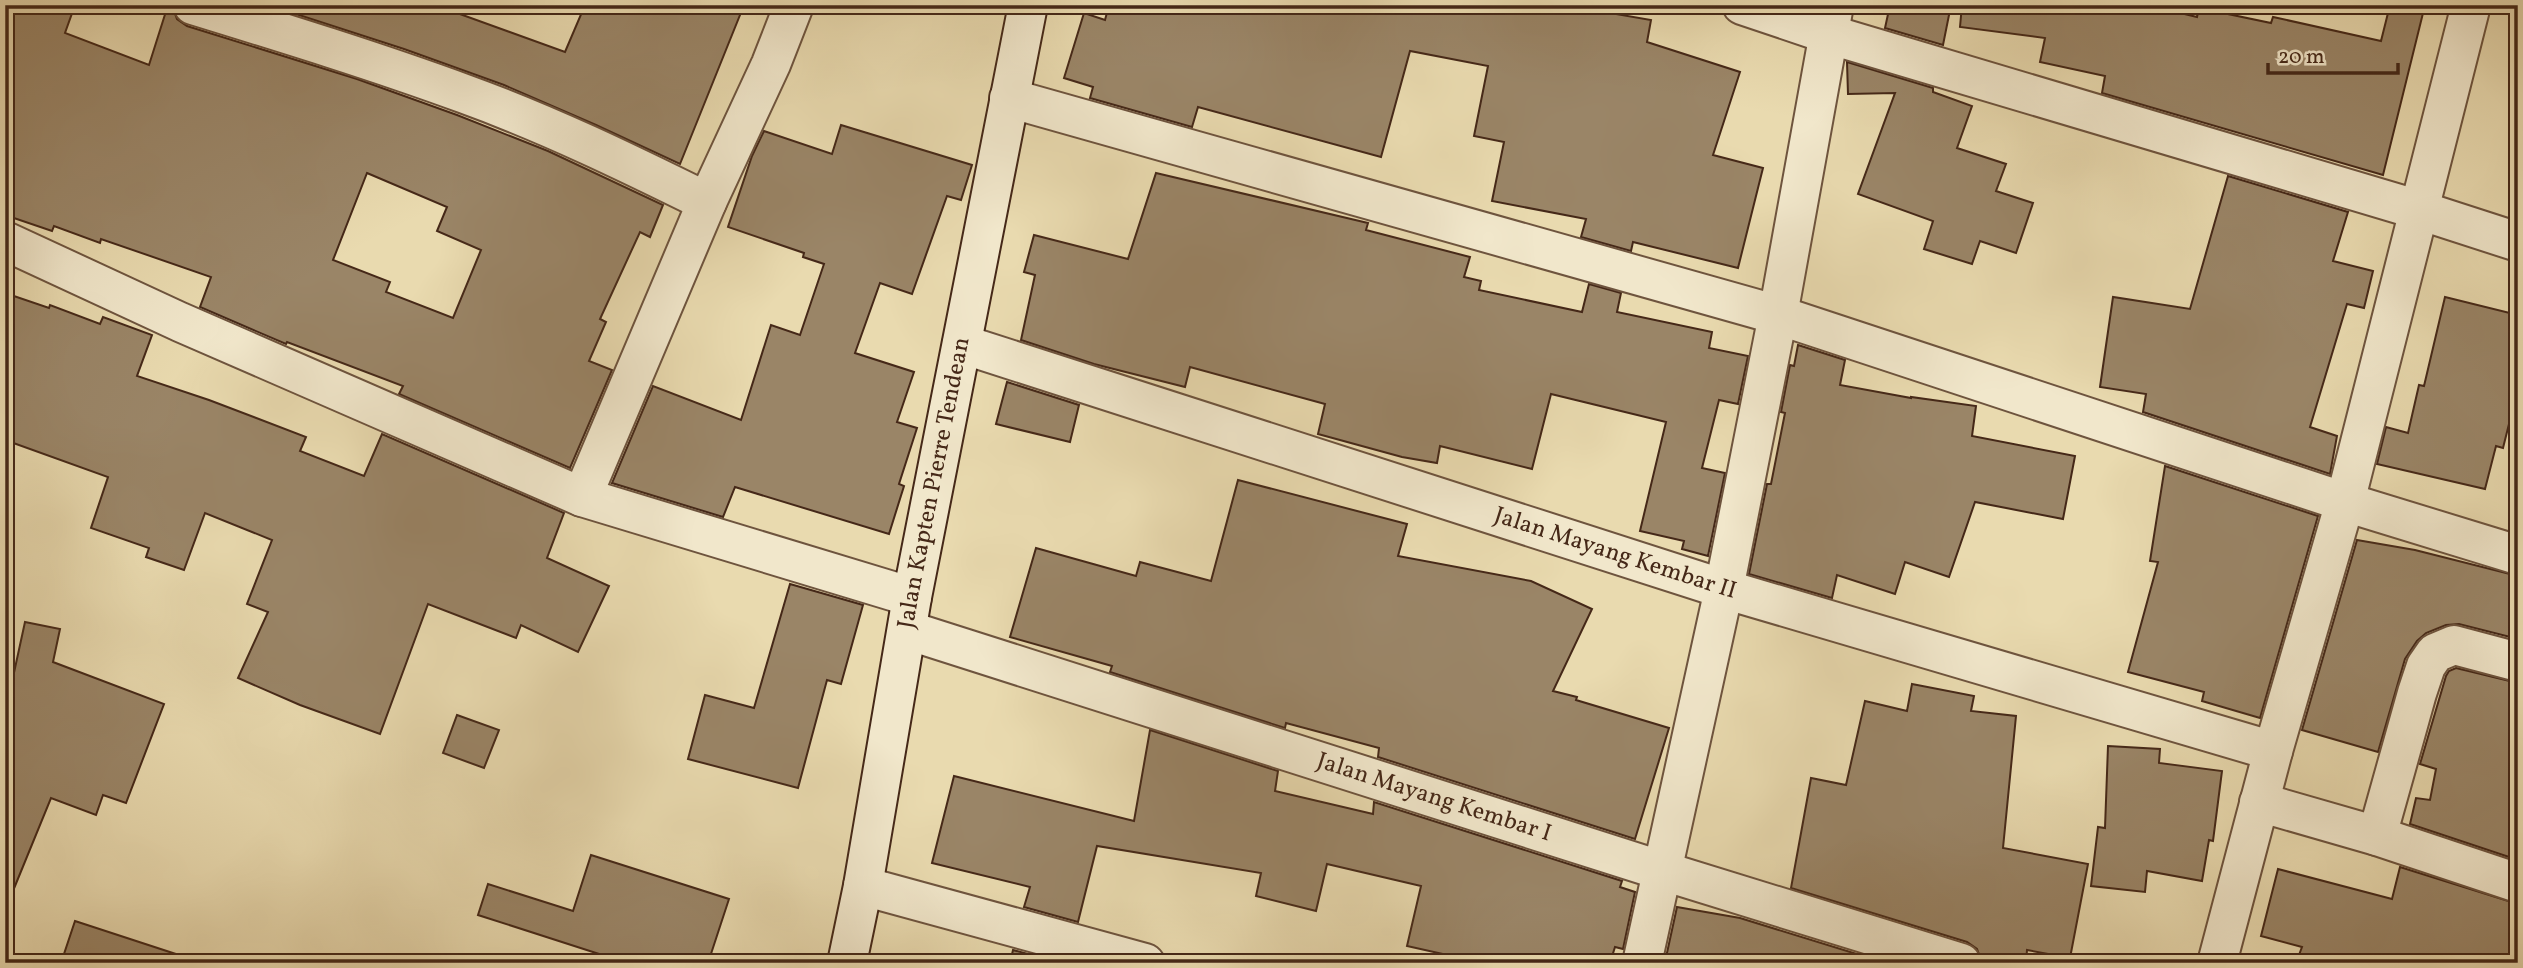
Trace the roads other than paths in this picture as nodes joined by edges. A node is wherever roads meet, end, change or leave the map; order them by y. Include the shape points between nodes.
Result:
1 (193, 5) edge
2 (794, 5) edge
3 (1028, 5) edge
4 (1742, 5) edge
5 (2471, 5) edge
6 (1831, 20) edge
7 (1009, 98) junction
8 (707, 202) junction
9 (2420, 210) junction
10 (5, 241) edge
11 (2518, 242) edge
12 (1779, 315) junction
13 (962, 344) junction
14 (582, 497) junction
15 (2345, 502) junction
16 (2518, 555) edge
17 (1724, 589) junction
18 (910, 614) junction
19 (2518, 662) edge
20 (2273, 751) junction
21 (2259, 802) junction
22 (2377, 836) junction
23 (1663, 871) junction
24 (2518, 883) edge
25 (863, 886) junction
26 (847, 963) edge
27 (1145, 963) edge
28 (1642, 963) edge
29 (1961, 963) edge
30 (2217, 963) edge

1 - 8 street via 467,95 590,145
2 - 8 street
3 - 7 street, Jalan Kapten Pierre Tendean
4 - 6 street
5 - 9 street
6 - 9 street
6 - 12 street
7 - 12 street
7 - 13 street, Jalan Kapten Pierre Tendean
8 - 14 street
9 - 11 street
9 - 15 street
10 - 14 street, Jalan Mayang Kembar I
12 - 15 street
12 - 17 street
13 - 17 street, Jalan Mayang Kembar II
13 - 18 street, Jalan Kapten Pierre Tendean
14 - 18 street, Jalan Mayang Kembar I
15 - 16 street
15 - 20 street
17 - 20 street, Jalan Mayang Kembar II
17 - 23 street
18 - 23 street, Jalan Mayang Kembar I
18 - 25 street, Jalan Kapten Pierre Tendean
19 - 22 street via 2454,645 2435,653 2417,693
20 - 21 street
21 - 22 street
21 - 30 street
22 - 24 street
23 - 28 street
23 - 29 street, Jalan Mayang Kembar I
25 - 26 street, Jalan Kapten Pierre Tendean
25 - 27 street

